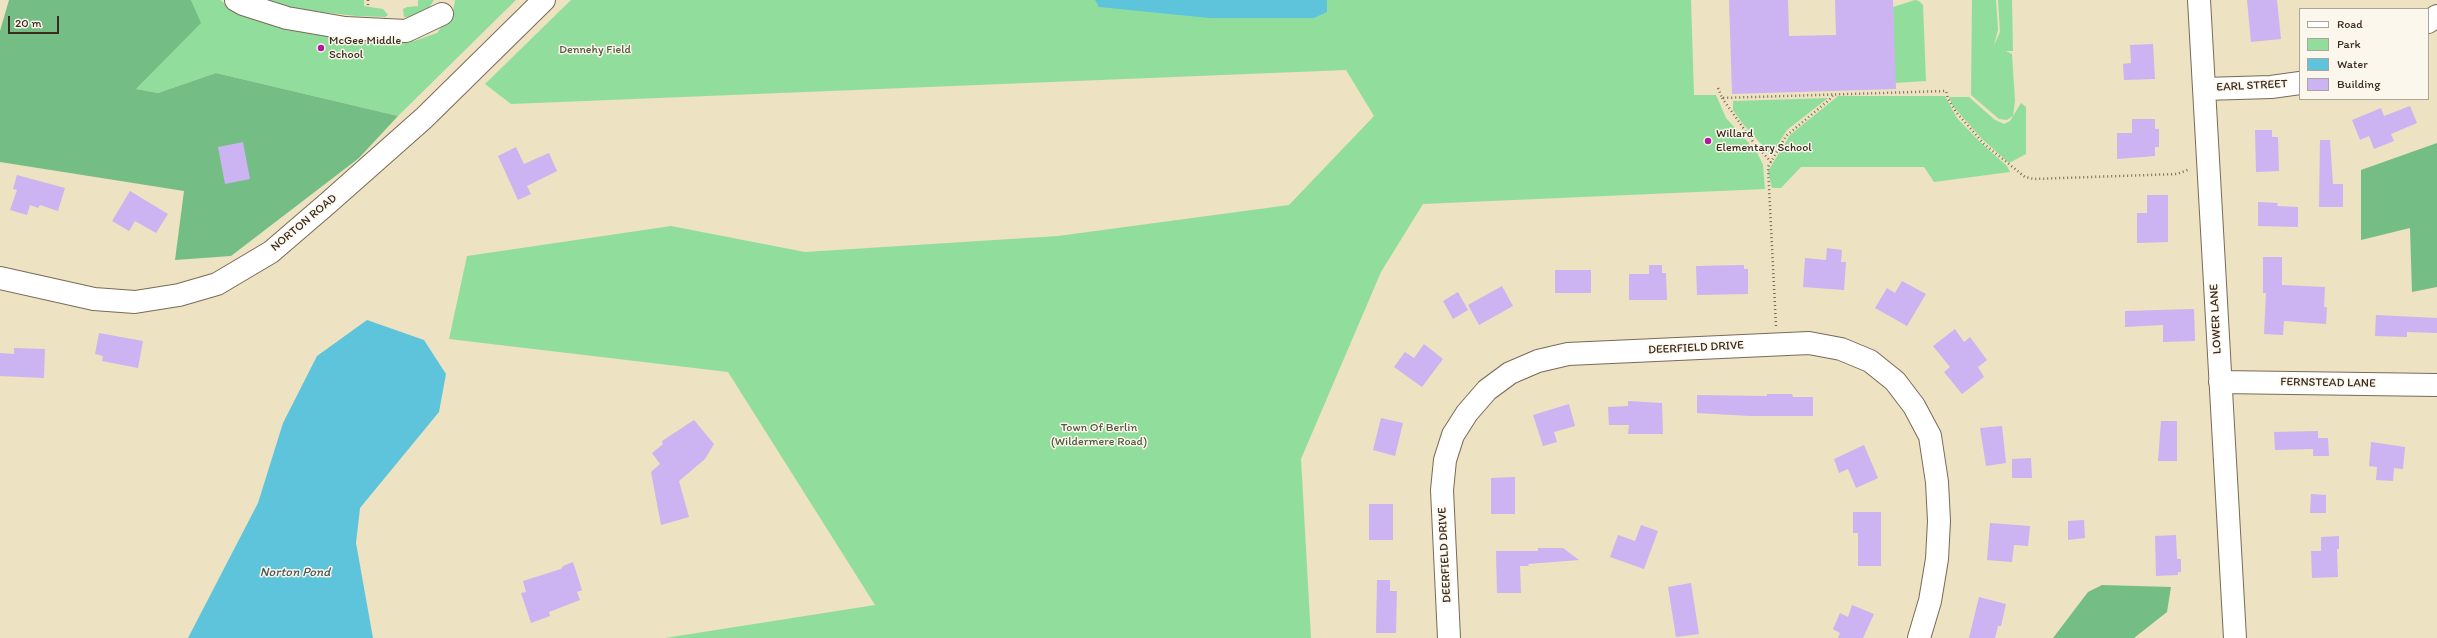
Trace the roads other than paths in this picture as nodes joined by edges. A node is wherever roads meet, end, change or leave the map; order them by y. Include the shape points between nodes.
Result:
1 (236, 0) edge
2 (544, 0) edge
3 (2199, 0) edge
4 (442, 14) dead end
5 (2299, 83) edge
6 (2204, 89) junction
7 (0, 278) edge
8 (2220, 382) junction
9 (2437, 385) edge
10 (1449, 638) edge
11 (1919, 638) edge
12 (2235, 638) edge

1 - 4 street via 287,18 345,28 406,31
2 - 7 street, NORTON ROAD via 424,118 328,203 271,252 217,284 178,296 135,302 94,299
3 - 6 street, LOWER LANE
5 - 6 street, EARL STREET via 2271,87
6 - 8 street, LOWER LANE
8 - 9 street, FERNSTEAD LANE
8 - 12 street, LOWER LANE
10 - 11 street, DEERFIELD DRIVE via 1442,490 1445,460 1453,435 1467,413 1487,390 1510,373 1538,360 1568,354 1809,343 1841,349 1870,361 1895,381 1914,406 1930,436 1937,482 1938,543 1930,601

